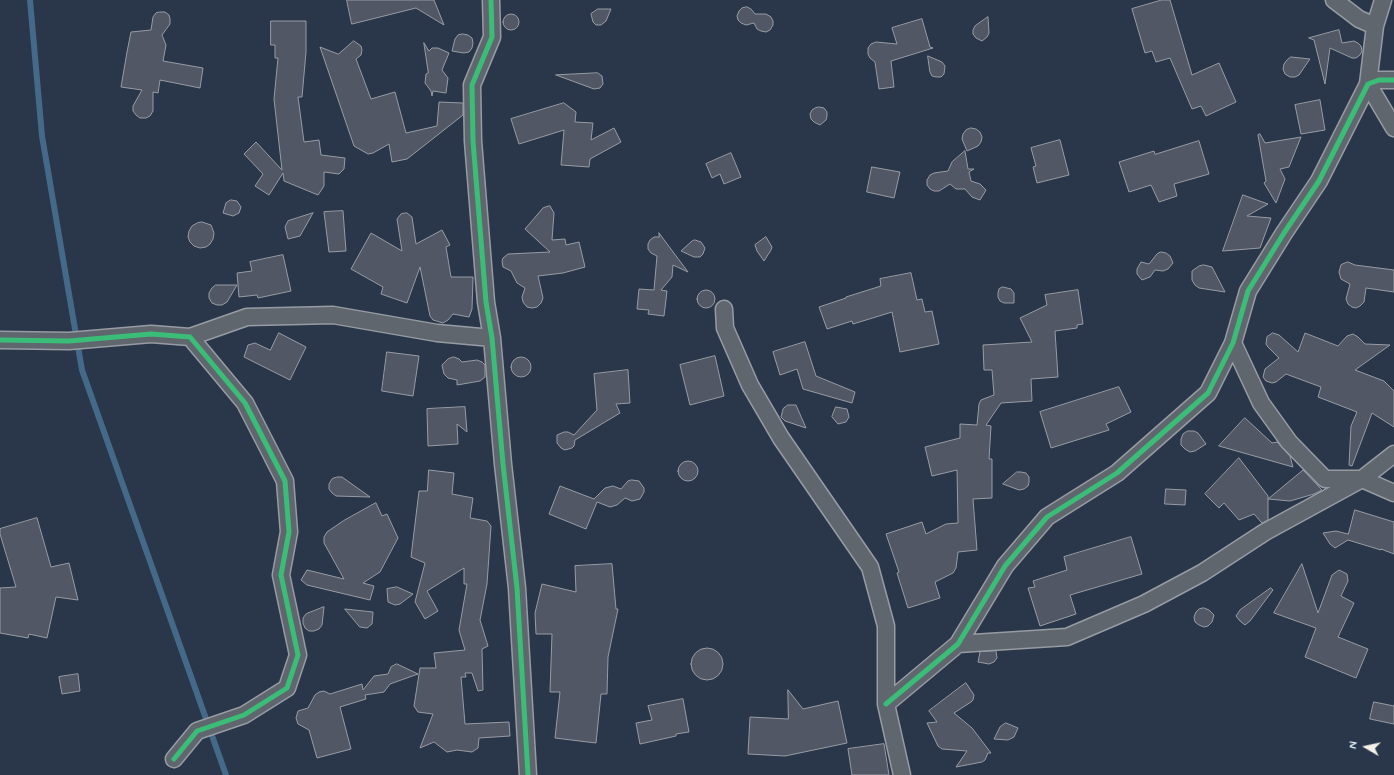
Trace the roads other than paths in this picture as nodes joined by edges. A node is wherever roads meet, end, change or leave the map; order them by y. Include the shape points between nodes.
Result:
1 (491, 0) edge
2 (1334, 0) edge
3 (1383, 0) edge
4 (1375, 26) junction
5 (1394, 80) edge
6 (1368, 84) junction
7 (1394, 128) edge
8 (724, 309) dead end
9 (190, 337) junction
10 (492, 338) junction
11 (0, 340) edge
12 (1233, 343) junction
13 (1394, 454) edge
14 (1362, 479) junction
15 (1394, 493) edge
16 (958, 644) junction
17 (886, 704) junction
18 (174, 759) dead end
19 (528, 775) edge
20 (902, 775) edge

1 - 10 street via 492,36 472,85 473,141 486,302
2 - 4 street via 1359,19
3 - 4 street
4 - 6 street
5 - 6 street via 1379,80
6 - 7 street
6 - 12 street via 1319,181 1248,291
8 - 17 street via 725,328 750,385 781,438 870,567 886,626
9 - 10 street via 247,316 333,315 437,333
9 - 11 street via 151,334 69,341
9 - 18 street via 245,402 285,481 289,532 281,575 298,655 286,688 244,715 197,731
10 - 19 street via 517,588
12 - 14 street via 1261,403 1289,442 1325,479
12 - 16 street via 1208,393 1117,473 1047,518 1004,566
13 - 14 street
14 - 15 street
14 - 16 street via 1265,532 1202,573 1144,604 1067,637
16 - 17 street
17 - 20 street

